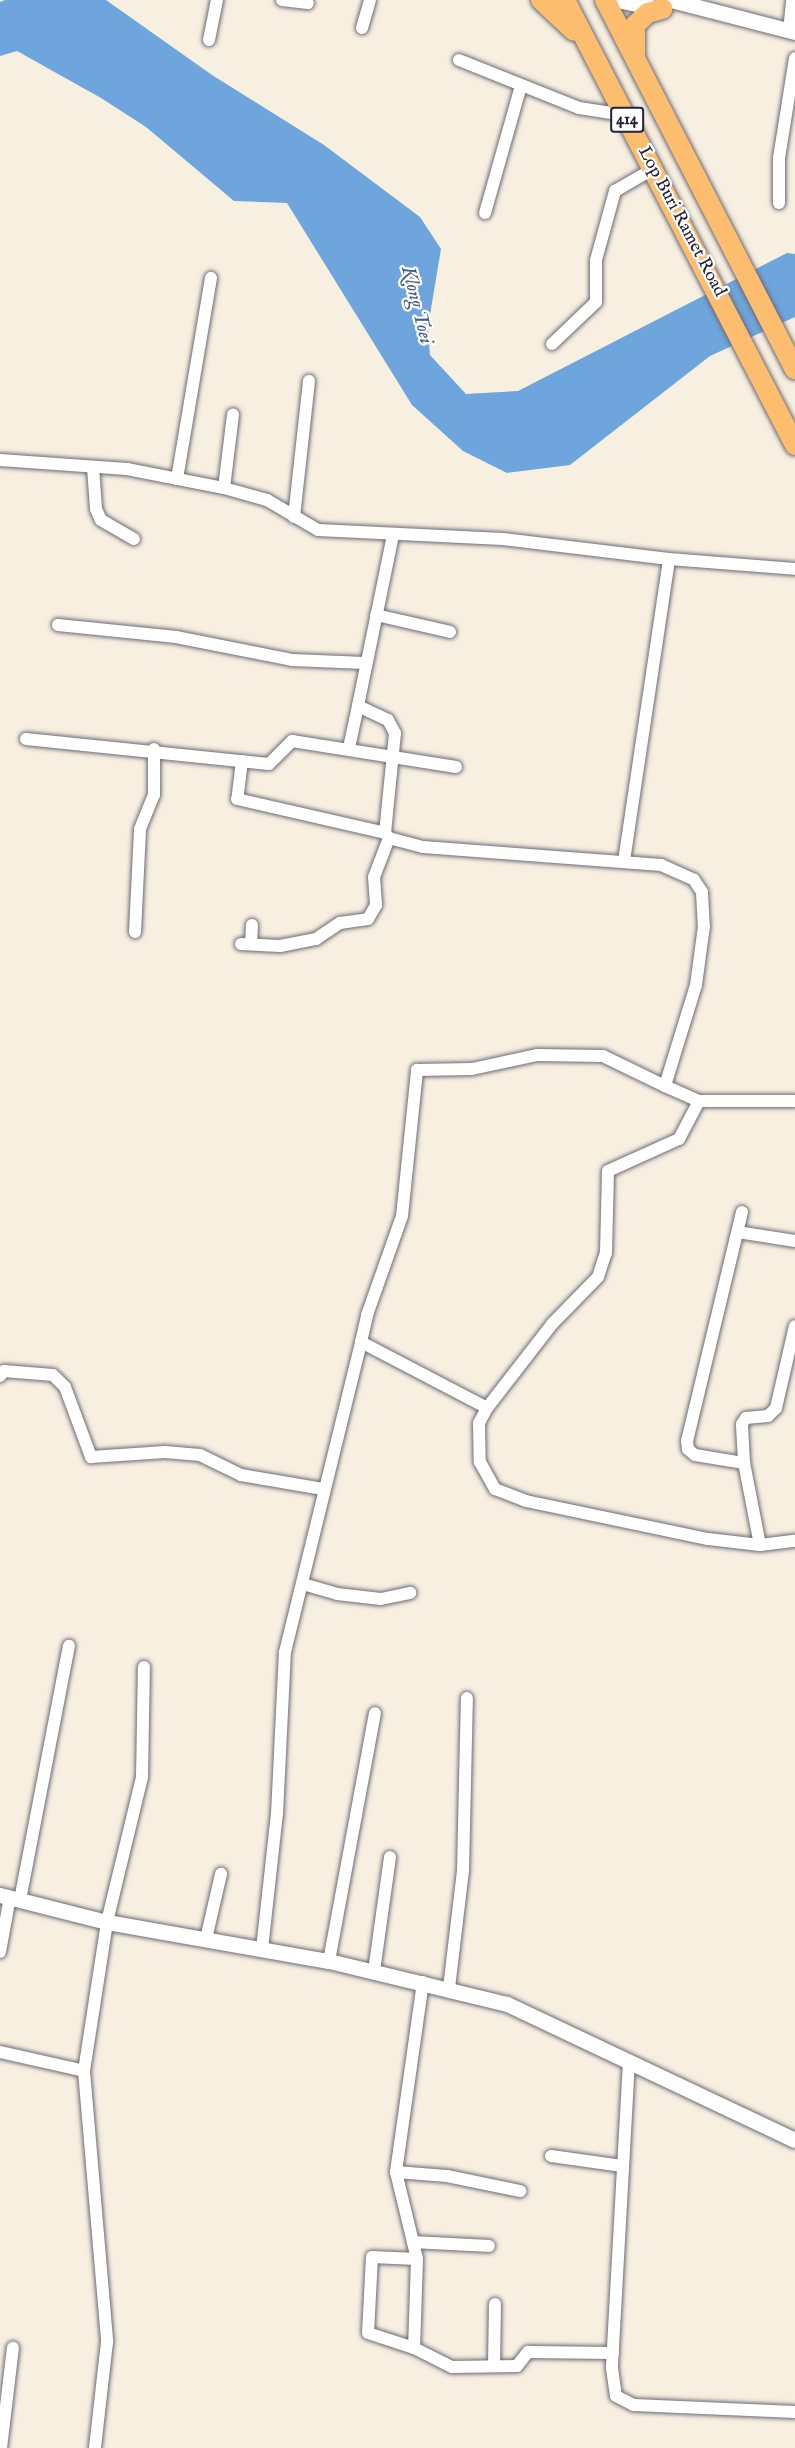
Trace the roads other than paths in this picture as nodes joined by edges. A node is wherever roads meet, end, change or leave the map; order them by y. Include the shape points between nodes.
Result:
1 (217, 0) edge
2 (282, 0) edge
3 (370, 0) edge
4 (541, 0) edge
5 (565, 0) edge
6 (605, 0) edge
7 (616, 0) edge
8 (792, 0) edge
9 (308, 3) dead end
10 (666, 4) edge
11 (362, 28) dead end
12 (792, 32) edge
13 (209, 40) dead end
14 (586, 44) junction
15 (795, 58) edge
16 (459, 60) dead end
17 (635, 61) junction
18 (521, 86) junction
19 (624, 115) junction
20 (653, 169) junction
21 (779, 202) dead end
22 (485, 213) dead end
23 (211, 278) dead end
24 (552, 344) dead end
25 (795, 369) edge
26 (309, 381) dead end
27 (233, 415) dead end
28 (795, 445) edge
29 (0, 460) edge
30 (93, 466) junction
31 (177, 478) junction
32 (224, 488) junction
33 (294, 518) junction
34 (393, 535) junction
35 (134, 539) dead end
36 (669, 559) junction
37 (795, 568) edge
38 (376, 615) junction
39 (58, 625) dead end
40 (450, 632) dead end
41 (365, 663) junction
42 (358, 706) junction
43 (26, 739) dead end
44 (349, 748) junction
45 (154, 749) junction
46 (394, 759) junction
47 (242, 761) junction
48 (456, 767) dead end
49 (387, 836) junction
50 (624, 861) junction
51 (252, 925) dead end
52 (135, 932) dead end
53 (665, 1086) junction
54 (699, 1101) junction
55 (795, 1101) edge
56 (742, 1212) dead end
57 (738, 1232) junction
58 (795, 1241) edge
59 (795, 1326) edge
60 (361, 1341) junction
61 (0, 1376) edge
62 (487, 1408) junction
63 (744, 1462) junction
64 (323, 1489) junction
65 (795, 1541) edge
66 (760, 1545) junction
67 (303, 1584) junction
68 (410, 1593) dead end
69 (69, 1646) dead end
70 (144, 1667) dead end
71 (467, 1698) dead end
72 (375, 1713) dead end
73 (390, 1857) dead end
74 (221, 1874) dead end
75 (10, 1897) edge
76 (107, 1922) junction
77 (206, 1939) junction
78 (262, 1949) junction
79 (0, 1952) edge
80 (329, 1961) junction
81 (374, 1971) junction
82 (423, 1982) junction
83 (449, 1988) junction
84 (0, 2052) edge
85 (629, 2061) junction
86 (84, 2071) junction
87 (795, 2140) edge
88 (551, 2156) dead end
89 (622, 2166) junction
90 (396, 2172) junction
91 (520, 2192) dead end
92 (413, 2242) junction
93 (489, 2246) dead end
94 (417, 2259) junction
95 (495, 2304) dead end
96 (13, 2348) dead end
97 (414, 2348) junction
98 (613, 2352) junction
99 (494, 2367) junction
100 (795, 2412) edge
101 (1, 2448) edge
102 (95, 2448) edge

1 - 13 street
2 - 9 street
3 - 11 street
4 - 14 main road
5 - 14 main road, Lop Buri Ramet Road / 414
6 - 17 main road, Lop Buri Ramet Road / 414
7 - 10 street
8 - 12 street
10 - 12 street via 726,14
10 - 17 main road via 635,25
14 - 19 main road, Lop Buri Ramet Road / 414
15 - 21 street via 779,158
16 - 18 street
17 - 25 main road, Lop Buri Ramet Road / 414
18 - 19 street via 579,108
18 - 22 street
19 - 20 main road, Lop Buri Ramet Road / 414
20 - 24 street via 615,191 596,260 596,302
20 - 28 main road, Lop Buri Ramet Road / 414
23 - 31 street
26 - 33 street
27 - 32 street
29 - 30 street
30 - 31 street
30 - 35 street via 96,509 101,520
31 - 32 street
32 - 33 street via 267,500
33 - 34 street via 318,530
34 - 36 street via 503,539
34 - 38 street
36 - 37 street
36 - 50 street
38 - 40 street
38 - 41 street
39 - 41 street via 176,637 292,660
41 - 42 street
42 - 44 street
42 - 46 street via 388,720 395,733
43 - 45 street
44 - 46 street
44 - 47 street via 292,741 269,764
45 - 47 street
45 - 52 street via 154,795 140,829
46 - 48 street
46 - 49 street
47 - 49 street via 237,799
49 - 50 street via 423,847
49 - 51 street via 375,877 376,905 368,919 340,923 316,939 280,946 246,944
50 - 53 street via 661,865 694,880 702,892 704,926 696,985
53 - 54 street
53 - 60 street via 603,1056 537,1055 472,1069 417,1070 402,1216
54 - 55 street
54 - 62 street via 679,1139 608,1171 606,1253 598,1278 553,1323
56 - 57 street
57 - 58 street
57 - 63 street via 687,1442 695,1455
59 - 63 street via 776,1408 768,1416 746,1418 742,1424
60 - 62 street
60 - 64 street
61 - 64 street via 4,1371 53,1375 65,1387 91,1457 165,1452 200,1455 241,1475
62 - 66 street via 479,1423 480,1462 495,1489 526,1501 639,1527
63 - 66 street
64 - 67 street
65 - 66 street
67 - 68 street via 337,1594 381,1599
67 - 78 street via 285,1652 277,1814
69 - 75 street
70 - 76 street via 142,1777
71 - 83 street via 463,1870
72 - 80 street
73 - 81 street
74 - 77 street
75 - 76 street
75 - 79 street
76 - 77 street
76 - 86 street
77 - 78 street
78 - 80 street
80 - 81 street
81 - 82 street
82 - 83 street
82 - 90 street
83 - 85 street via 507,2004
84 - 86 street
85 - 87 street
85 - 89 street
86 - 102 street via 107,2342
88 - 89 street
89 - 98 street
90 - 91 street via 447,2176
90 - 92 street
92 - 93 street
92 - 94 street
94 - 97 street
94 - 97 street via 372,2258 368,2333
95 - 99 street
96 - 101 street
97 - 99 street via 452,2367
98 - 99 street via 528,2352 517,2366
98 - 100 street via 616,2396 634,2405

